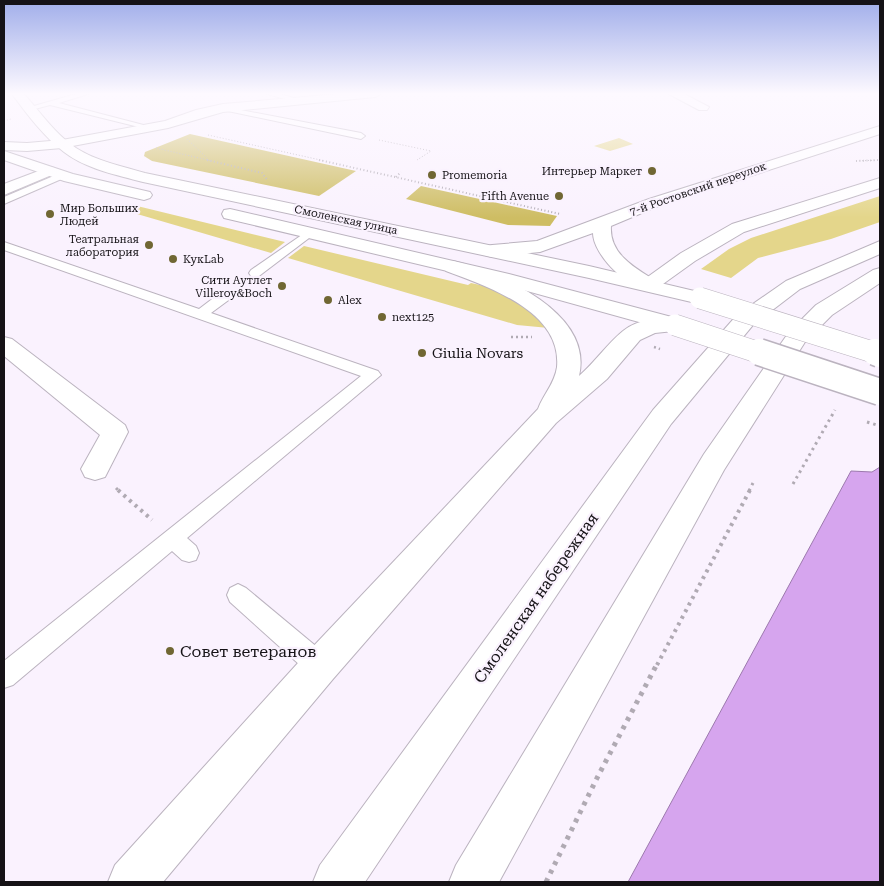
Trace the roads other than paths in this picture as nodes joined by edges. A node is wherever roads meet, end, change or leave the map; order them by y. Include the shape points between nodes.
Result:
1 (55, 135) edge
2 (110, 135) edge
3 (358, 135) edge
4 (863, 135) edge
5 (361, 136) road end
6 (62, 144) junction
7 (4, 146) edge
8 (4, 155) edge
9 (56, 173) junction
10 (880, 183) edge
11 (880, 189) edge
12 (4, 190) edge
13 (850, 193) junction
14 (167, 200) dead end
15 (4, 201) edge
16 (214, 211) dead end
17 (603, 223) junction
18 (309, 233) junction
19 (4, 246) edge
20 (880, 247) edge
21 (492, 251) junction
22 (445, 264) junction
23 (255, 273) dead end
24 (880, 274) edge
25 (649, 285) junction
26 (225, 296) dead end
27 (200, 315) junction
28 (675, 325) junction
29 (4, 344) edge
30 (880, 354) edge
31 (880, 392) edge
32 (547, 416) junction
33 (95, 469) road end
34 (238, 596) dead end
35 (320, 666) junction
36 (4, 676) edge
37 (132, 882) edge
38 (337, 882) edge
39 (473, 882) edge

1 - 6 main road, Смоленская улица
2 - 6 main road
3 - 5 lane
4 - 17 main road, 7-й Ростовский переулок via 654,202
6 - 7 main road
6 - 21 main road, Смоленская улица via 96,162 142,176
8 - 9 main road
9 - 12 main road
9 - 14 main road
9 - 15 lane
10 - 13 main road
11 - 13 main road
13 - 25 main road via 738,228 688,257
16 - 18 main road, Смоленская улица
17 - 21 main road, 7-й Ростовский переулок via 540,246
17 - 25 main road via 604,247 622,266
18 - 22 main road, Смоленская улица
18 - 23 lane
19 - 27 lane
20 - 38 main road, Смоленская набережная via 793,286 745,320 662,418
21 - 25 main road, Смоленская улица
22 - 28 main road, Смоленская улица
22 - 32 main road via 503,287 532,303 564,336 569,367
24 - 39 main road via 824,310 797,337 714,462
25 - 30 main road, Смоленская улица, bridge
26 - 27 lane
27 - 36 lane via 373,375 181,545
28 - 31 main road, Смоленская улица, bridge
28 - 32 main road via 651,327 632,335 598,373
29 - 33 main road via 115,432
32 - 35 main road
34 - 35 lane
35 - 37 main road

